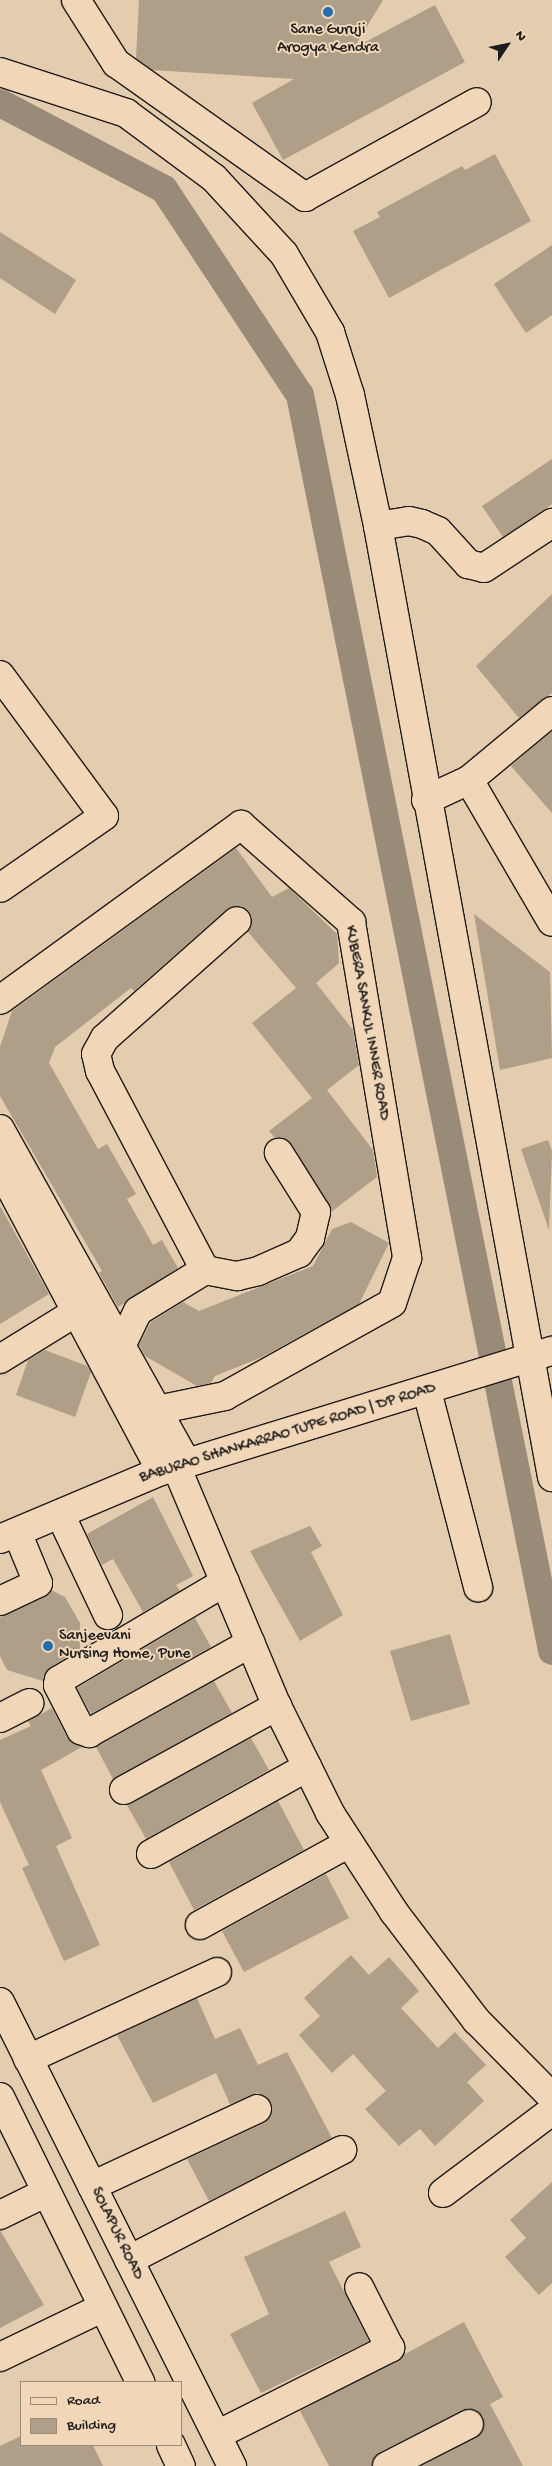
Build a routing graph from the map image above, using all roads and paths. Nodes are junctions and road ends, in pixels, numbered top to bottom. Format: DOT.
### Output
graph roads {
  1 [pos="76,0"];
  2 [pos="0,72"];
  3 [pos="477,102"];
  4 [pos="552,523"];
  5 [pos="378,526"];
  6 [pos="0,675"];
  7 [pos="552,711"];
  8 [pos="469,780"];
  9 [pos="426,800"];
  10 [pos="0,888"];
  11 [pos="237,921"];
  12 [pos="552,922"];
  13 [pos="0,1000"];
  14 [pos="0,1129"];
  15 [pos="279,1153"];
  16 [pos="0,1168"];
  17 [pos="205,1270"];
  18 [pos="76,1312"];
  19 [pos="120,1346"];
  20 [pos="532,1357"];
  21 [pos="0,1359"];
  22 [pos="427,1391"];
  23 [pos="157,1410"];
  24 [pos="175,1467"];
  25 [pos="552,1477"];
  26 [pos="60,1514"];
  27 [pos="9,1536"];
  28 [pos="225,1582"];
  29 [pos="478,1587"];
  30 [pos="0,1601"];
  31 [pos="108,1615"];
  32 [pos="251,1643"];
  33 [pos="29,1703"];
  34 [pos="277,1706"];
  35 [pos="0,1718"];
  36 [pos="307,1766"];
  37 [pos="124,1790"];
  38 [pos="349,1843"];
  39 [pos="151,1854"];
  40 [pos="200,1925"];
  41 [pos="217,1972"];
  42 [pos="0,2002"];
  43 [pos="28,2058"];
  44 [pos="0,2097"];
  45 [pos="552,2097"];
  46 [pos="257,2109"];
  47 [pos="552,2111"];
  48 [pos="342,2150"];
  49 [pos="92,2186"];
  50 [pos="45,2193"];
  51 [pos="442,2193"];
  52 [pos="0,2214"];
  53 [pos="129,2260"];
  54 [pos="360,2288"];
  55 [pos="102,2308"];
  56 [pos="0,2357"];
  57 [pos="139,2381"];
  58 [pos="469,2424"];
  59 [pos="217,2436"];
  60 [pos="171,2446"];
  61 [pos="181,2466"];
  62 [pos="232,2466"];
  63 [pos="387,2466"];
  1 -- 3 [label="main road"];
  2 -- 5 [label="main road"];
  4 -- 5 [label="main road"];
  5 -- 9 [label="main road"];
  6 -- 10 [label="main road"];
  7 -- 8 [label="main road"];
  8 -- 9 [label="main road"];
  8 -- 12 [label="main road"];
  9 -- 20 [label="main road"];
  11 -- 17 [label="main road"];
  13 -- 23 [label="main road, KUBERA SANKUL INNER ROAD"];
  14 -- 19 [label="main road"];
  15 -- 17 [label="main road"];
  16 -- 18 [label="main road"];
  17 -- 19 [label="main road"];
  18 -- 21 [label="main road"];
  18 -- 24 [label="main road"];
  19 -- 23 [label="main road"];
  20 -- 22 [label="main road, BABURAO SHANKARRAO TUPE ROAD | DP ROAD"];
  20 -- 25 [label="main road"];
  22 -- 24 [label="main road, BABURAO SHANKARRAO TUPE ROAD | DP ROAD"];
  22 -- 29 [label="main road"];
  23 -- 24 [label="main road"];
  24 -- 26 [label="main road, BABURAO SHANKARRAO TUPE ROAD | DP ROAD"];
  24 -- 28 [label="main road"];
  26 -- 27 [label="main road, BABURAO SHANKARRAO TUPE ROAD | DP ROAD"];
  26 -- 31 [label="main road"];
  27 -- 30 [label="main road"];
  28 -- 32 [label="main road"];
  28 -- 32 [label="main road"];
  32 -- 34 [label="main road"];
  33 -- 35 [label="main road"];
  34 -- 36 [label="main road"];
  34 -- 37 [label="main road"];
  36 -- 38 [label="main road"];
  36 -- 39 [label="main road"];
  38 -- 40 [label="main road"];
  38 -- 45 [label="main road"];
  41 -- 43 [label="main road"];
  42 -- 43 [label="main road, SOLAPUR ROAD"];
  43 -- 49 [label="main road, SOLAPUR ROAD"];
  44 -- 50 [label="main road"];
  46 -- 49 [label="main road"];
  47 -- 51 [label="main road"];
  48 -- 53 [label="main road"];
  49 -- 53 [label="main road, SOLAPUR ROAD"];
  50 -- 52 [label="main road"];
  50 -- 55 [label="main road"];
  53 -- 59 [label="main road, SOLAPUR ROAD"];
  54 -- 59 [label="main road"];
  55 -- 56 [label="main road"];
  55 -- 57 [label="main road"];
  58 -- 63 [label="main road"];
  59 -- 62 [label="main road, SOLAPUR ROAD"];
  60 -- 61 [label="main road"];
}
